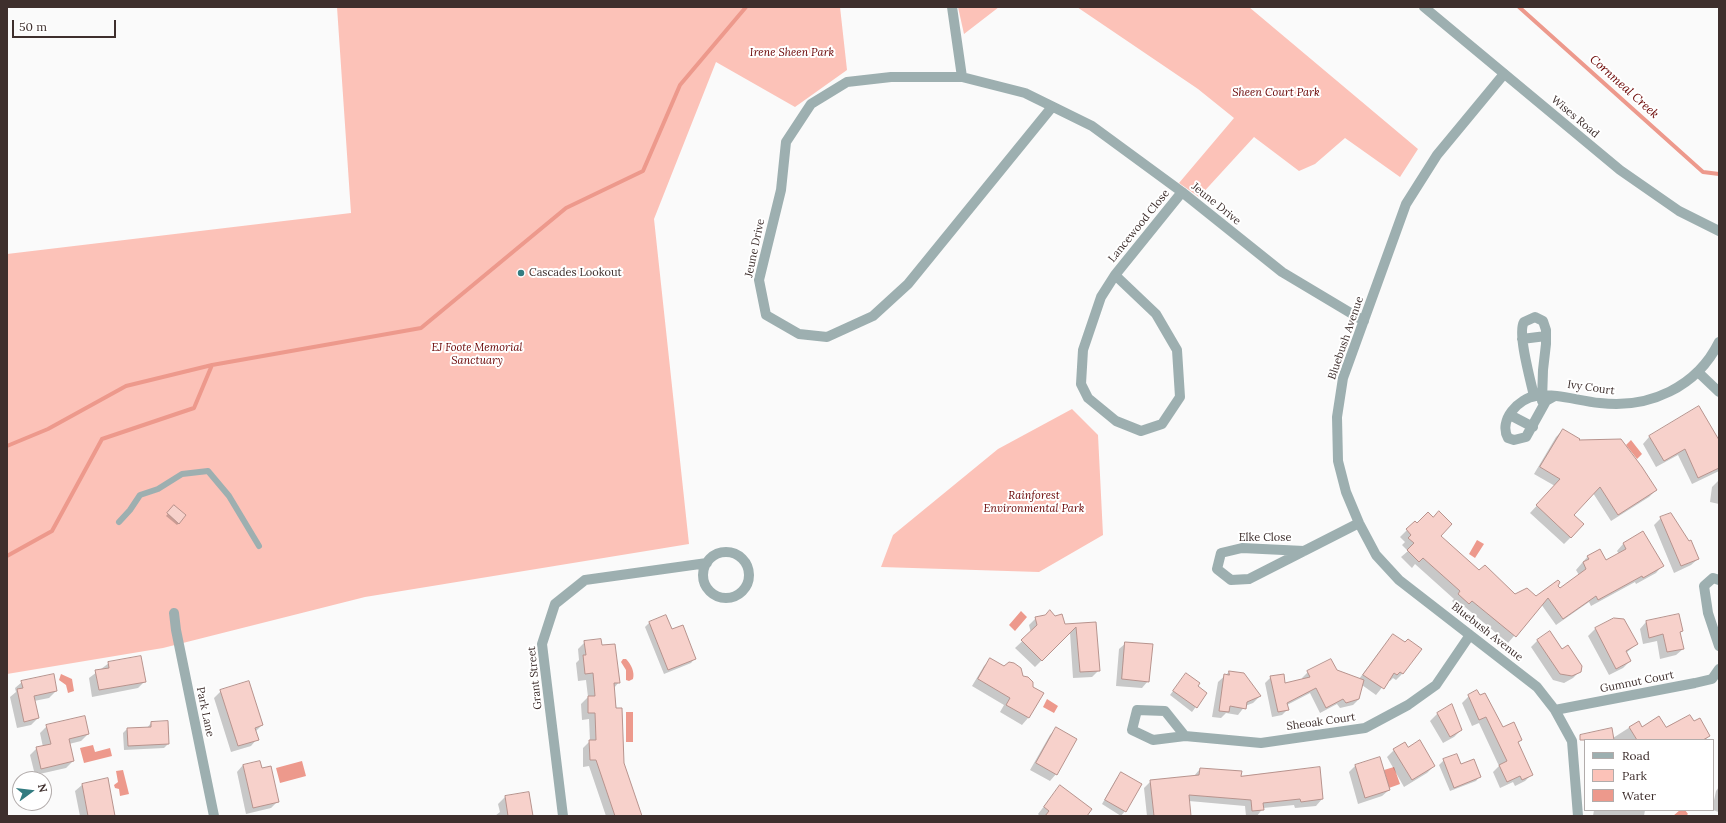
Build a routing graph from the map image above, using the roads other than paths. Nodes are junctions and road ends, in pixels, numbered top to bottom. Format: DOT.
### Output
graph roads {
  1 [pos="952,7"];
  2 [pos="1424,7"];
  3 [pos="1504,74"];
  4 [pos="962,77"];
  5 [pos="1052,107"];
  6 [pos="1182,192"];
  7 [pos="1719,231"];
  8 [pos="1115,275"];
  9 [pos="1364,321"];
  10 [pos="1546,336"];
  11 [pos="1522,339"];
  12 [pos="1719,342"];
  13 [pos="1698,372"];
  14 [pos="1719,392"];
  15 [pos="1538,396"];
  16 [pos="1555,396"];
  17 [pos="1542,409"];
  18 [pos="1510,415"];
  19 [pos="1533,427"];
  20 [pos="119,522"];
  21 [pos="1359,523"];
  22 [pos="259,546"];
  23 [pos="1304,550"];
  24 [pos="707,563"];
  25 [pos="1719,580"];
  26 [pos="174,613"];
  27 [pos="1470,635"];
  28 [pos="1719,646"];
  29 [pos="1719,668"];
  30 [pos="1555,710"];
  31 [pos="1185,736"];
  32 [pos="214,816"];
  33 [pos="563,816"];
  34 [pos="1578,816"];
  1 -- 4 [label="street"];
  2 -- 3 [label="street, Wises Road"];
  3 -- 7 [label="street, Wises Road"];
  3 -- 9 [label="street, Bluebush Avenue"];
  4 -- 5 [label="street, Jeune Drive"];
  4 -- 5 [label="street, Jeune Drive"];
  5 -- 6 [label="street, Jeune Drive"];
  6 -- 8 [label="street, Lancewood Close"];
  6 -- 9 [label="street, Jeune Drive"];
  8 -- 8 [label="street, Lancewood Close"];
  9 -- 21 [label="street, Bluebush Avenue"];
  10 -- 11 [label="street"];
  10 -- 11 [label="street"];
  10 -- 15 [label="street"];
  11 -- 15 [label="street"];
  12 -- 13 [label="street, Ivy Court"];
  13 -- 14 [label="street"];
  13 -- 16 [label="street, Ivy Court"];
  15 -- 16 [label="street, Ivy Court"];
  15 -- 17 [label="street"];
  15 -- 18 [label="street"];
  16 -- 17 [label="street, Ivy Court"];
  17 -- 19 [label="street, Ivy Court"];
  18 -- 19 [label="street"];
  18 -- 19 [label="street, Ivy Court"];
  20 -- 22 [label="lane"];
  21 -- 23 [label="street, Elke Close"];
  21 -- 27 [label="street, Bluebush Avenue"];
  23 -- 23 [label="street, Elke Close"];
  24 -- 24 [label="street, Grant Street"];
  24 -- 33 [label="street, Grant Street"];
  25 -- 28 [label="street"];
  26 -- 32 [label="street, Park Lane"];
  27 -- 30 [label="street, Bluebush Avenue"];
  27 -- 31 [label="street, Sheoak Court"];
  29 -- 30 [label="street, Gumnut Court"];
  30 -- 34 [label="street, Bluebush Avenue"];
  31 -- 31 [label="street, Sheoak Court"];
}
